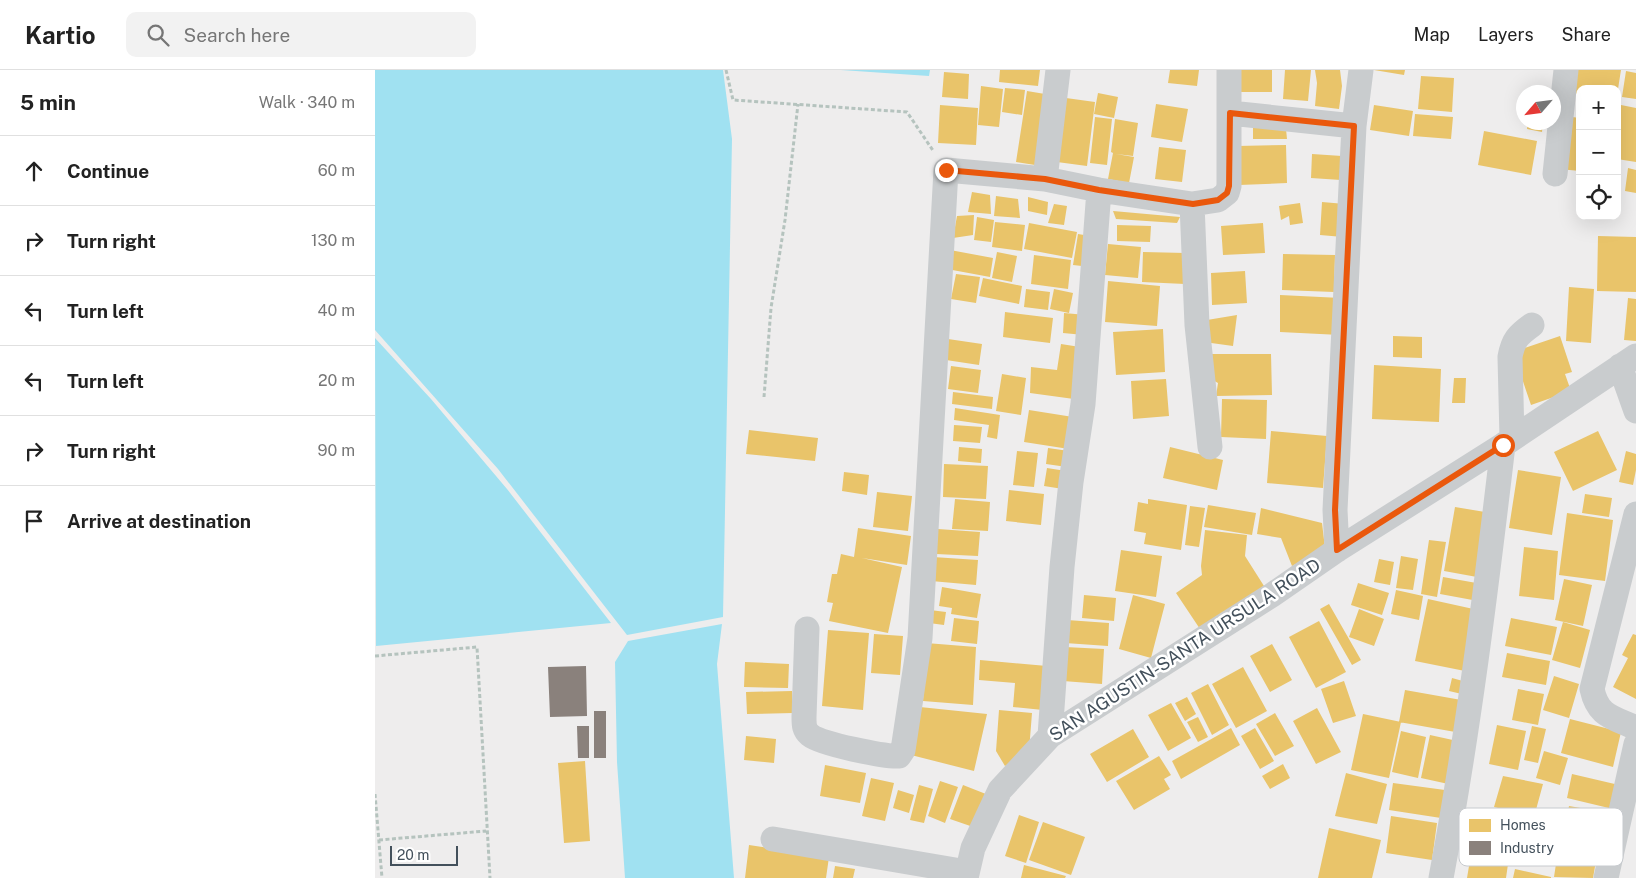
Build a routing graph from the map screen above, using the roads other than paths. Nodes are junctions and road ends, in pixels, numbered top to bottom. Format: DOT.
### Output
graph roads {
  1 [pos="1058,70"];
  2 [pos="1229,70"];
  3 [pos="1361,70"];
  4 [pos="1566,70"];
  5 [pos="1230,113"];
  6 [pos="1354,126"];
  7 [pos="1555,174"];
  8 [pos="1045,179"];
  9 [pos="1099,190"];
  10 [pos="1193,204"];
  11 [pos="1532,325"];
  12 [pos="1628,361"];
  13 [pos="1636,411"];
  14 [pos="1507,442"];
  15 [pos="1210,447"];
  16 [pos="1636,514"];
  17 [pos="1337,550"];
  18 [pos="807,629"];
  19 [pos="1636,728"];
  20 [pos="1049,736"];
  21 [pos="1636,744"];
  22 [pos="1622,808"];
  23 [pos="773,839"];
  24 [pos="967,875"];
  25 [pos="1441,878"];
  1 -- 8 [label="street"];
  2 -- 5 [label="street"];
  3 -- 6 [label="street"];
  4 -- 7 [label="street"];
  5 -- 6 [label="street"];
  5 -- 10 [label="street"];
  6 -- 17 [label="street"];
  8 -- 9 [label="street"];
  8 -- 18 [label="street"];
  9 -- 10 [label="street"];
  9 -- 20 [label="street"];
  10 -- 15 [label="street"];
  11 -- 14 [label="street"];
  12 -- 13 [label="street"];
  12 -- 14 [label="street, SAN AGUSTIN-SANTA URSULA ROAD"];
  14 -- 17 [label="street, SAN AGUSTIN-SANTA URSULA ROAD"];
  14 -- 25 [label="street"];
  16 -- 19 [label="street"];
  17 -- 20 [label="street, SAN AGUSTIN-SANTA URSULA ROAD"];
  20 -- 24 [label="street, SAN AGUSTIN-SANTA URSULA ROAD"];
  21 -- 22 [label="street"];
  23 -- 24 [label="street"];
}
